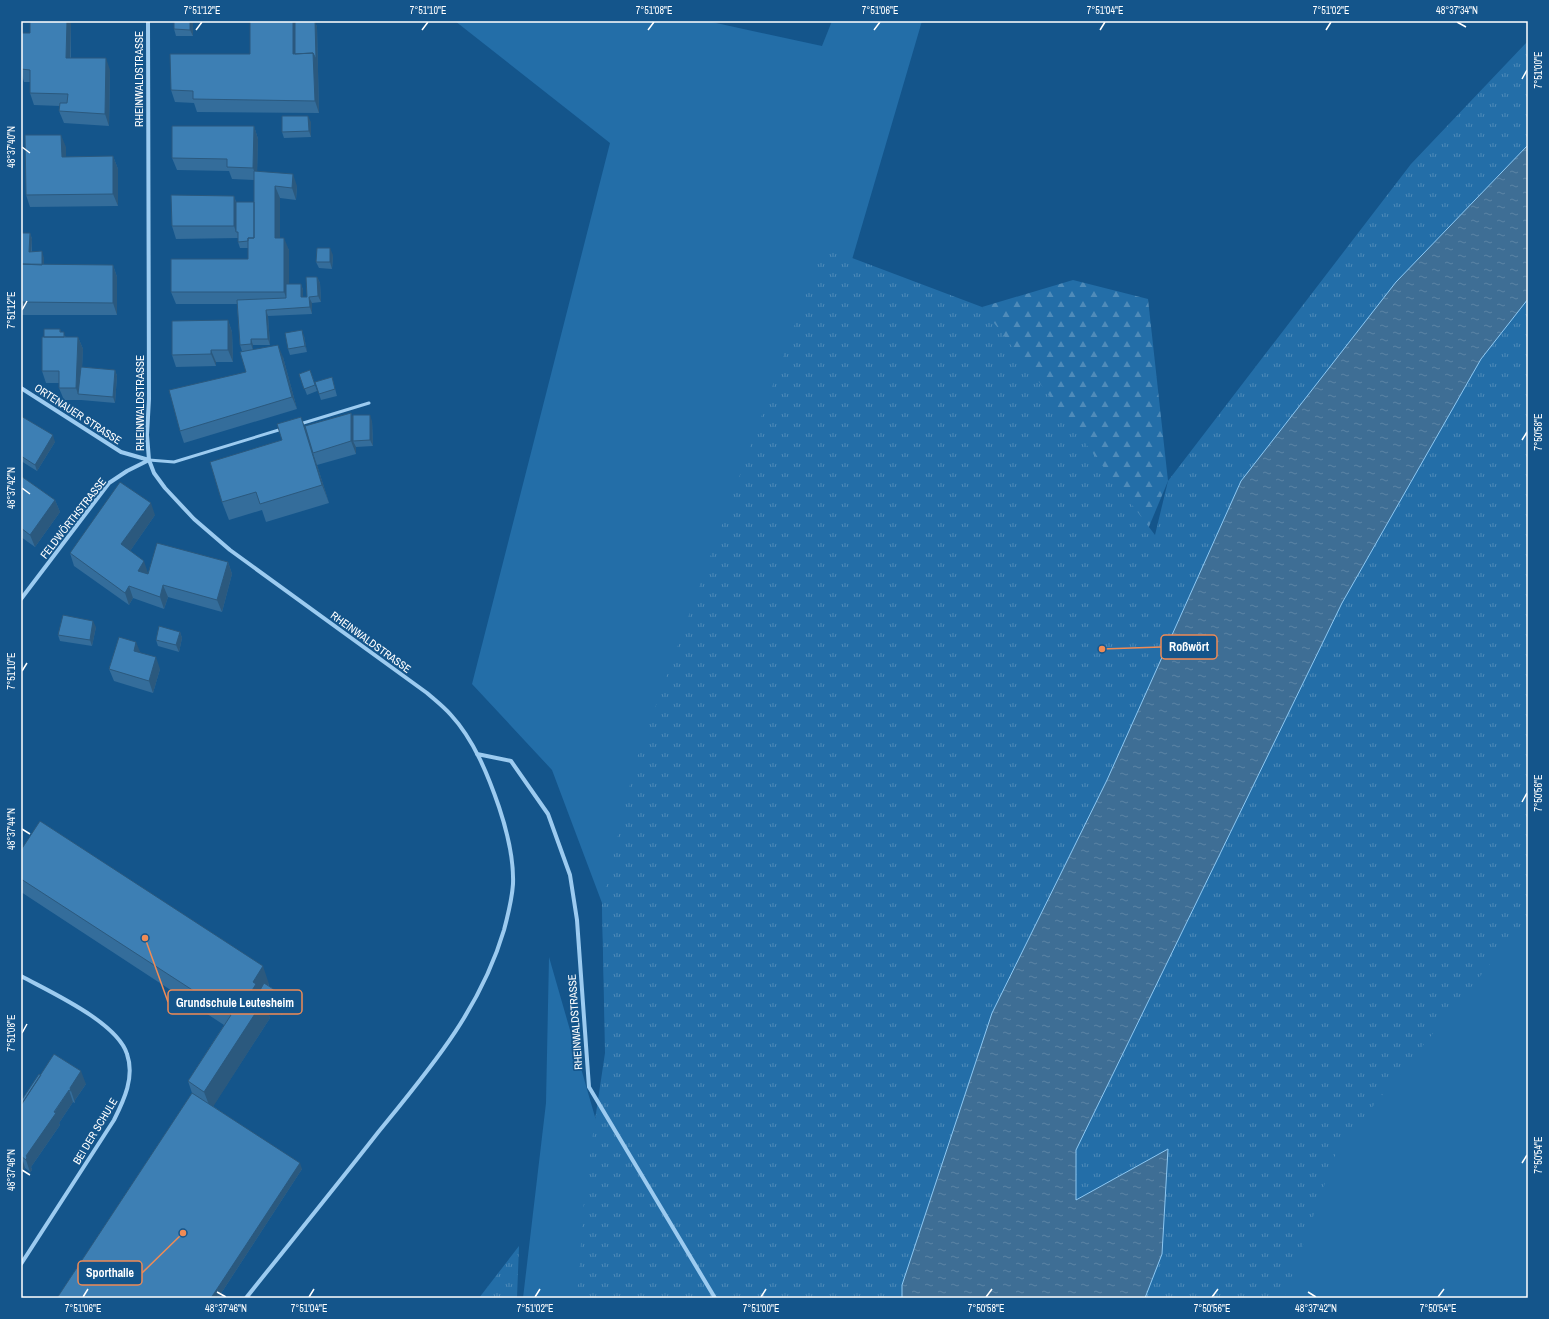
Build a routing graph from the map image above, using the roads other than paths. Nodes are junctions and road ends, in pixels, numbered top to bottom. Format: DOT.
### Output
graph roads {
  1 [pos="148,21"];
  2 [pos="21,388"];
  3 [pos="369,403"];
  4 [pos="294,425"];
  5 [pos="287,428"];
  6 [pos="149,460"];
  7 [pos="21,599"];
  8 [pos="477,754"];
  9 [pos="21,976"];
  10 [pos="21,1264"];
  11 [pos="246,1298"];
  12 [pos="715,1298"];
  1 -- 6 [label="street, RHEINWALDSTRASSE"];
  2 -- 6 [label="street, ORTENAUER STRASSE"];
  3 -- 4 [label="lane"];
  5 -- 6 [label="lane"];
  6 -- 7 [label="street, FELDWÖRTHSTRASSE"];
  6 -- 8 [label="street, RHEINWALDSTRASSE"];
  8 -- 11 [label="street, RHEINWALDSTRASSE"];
  8 -- 12 [label="street, RHEINWALDSTRASSE"];
  9 -- 10 [label="street, BEI DER SCHULE"];
}
